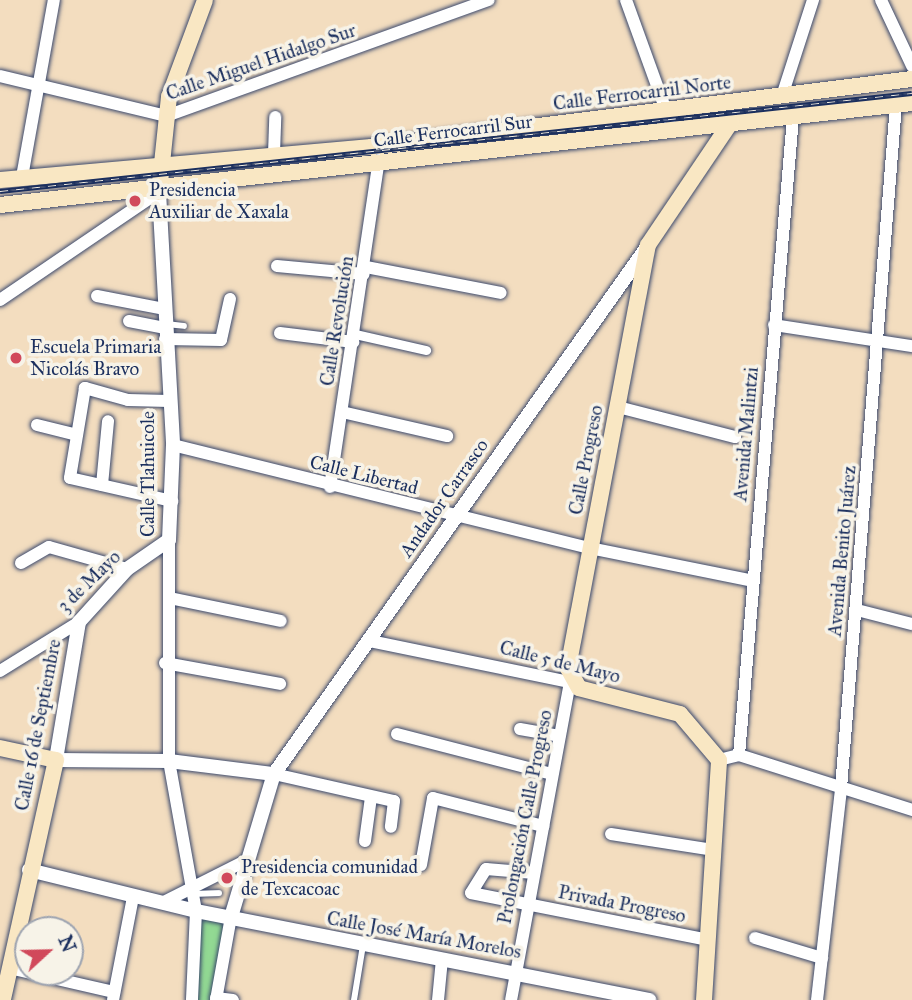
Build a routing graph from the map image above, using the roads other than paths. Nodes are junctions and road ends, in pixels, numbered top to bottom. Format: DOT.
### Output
graph roads {
  1 [pos="54,0"];
  2 [pos="205,0"];
  3 [pos="489,0"];
  4 [pos="626,0"];
  5 [pos="813,0"];
  6 [pos="881,0"];
  7 [pos="912,66"];
  8 [pos="0,76"];
  9 [pos="912,79"];
  10 [pos="38,83"];
  11 [pos="782,96"];
  12 [pos="904,104"];
  13 [pos="166,116"];
  14 [pos="275,117"];
  15 [pos="793,117"];
  16 [pos="669,119"];
  17 [pos="731,122"];
  18 [pos="274,154"];
  19 [pos="379,160"];
  20 [pos="158,163"];
  21 [pos="22,177"];
  22 [pos="0,180"];
  23 [pos="159,192"];
  24 [pos="0,205"];
  25 [pos="648,246"];
  26 [pos="277,266"];
  27 [pos="365,270"];
  28 [pos="501,293"];
  29 [pos="97,296"];
  30 [pos="2,297"];
  31 [pos="230,299"];
  32 [pos="164,309"];
  33 [pos="129,321"];
  34 [pos="774,326"];
  35 [pos="184,327"];
  36 [pos="165,330"];
  37 [pos="280,333"];
  38 [pos="354,338"];
  39 [pos="878,341"];
  40 [pos="912,346"];
  41 [pos="426,350"];
  42 [pos="169,401"];
  43 [pos="618,407"];
  44 [pos="342,412"];
  45 [pos="108,421"];
  46 [pos="37,425"];
  47 [pos="77,435"];
  48 [pos="447,436"];
  49 [pos="735,437"];
  50 [pos="173,445"];
  51 [pos="102,485"];
  52 [pos="330,487"];
  53 [pos="172,501"];
  54 [pos="456,517"];
  55 [pos="169,540"];
  56 [pos="590,548"];
  57 [pos="21,563"];
  58 [pos="127,569"];
  59 [pos="752,581"];
  60 [pos="170,598"];
  61 [pos="857,610"];
  62 [pos="281,621"];
  63 [pos="79,622"];
  64 [pos="912,624"];
  65 [pos="370,641"];
  66 [pos="165,663"];
  67 [pos="0,671"];
  68 [pos="570,682"];
  69 [pos="280,684"];
  70 [pos="520,729"];
  71 [pos="397,734"];
  72 [pos="559,736"];
  73 [pos="0,748"];
  74 [pos="739,755"];
  75 [pos="56,760"];
  76 [pos="719,760"];
  77 [pos="169,761"];
  78 [pos="274,774"];
  79 [pos="552,774"];
  80 [pos="841,788"];
  81 [pos="372,797"];
  82 [pos="912,810"];
  83 [pos="543,826"];
  84 [pos="391,827"];
  85 [pos="611,834"];
  86 [pos="365,841"];
  87 [pos="713,850"];
  88 [pos="248,859"];
  89 [pos="421,865"];
  90 [pos="29,870"];
  91 [pos="534,873"];
  92 [pos="191,892"];
  93 [pos="219,893"];
  94 [pos="133,897"];
  95 [pos="166,901"];
  96 [pos="528,906"];
  97 [pos="196,911"];
  98 [pos="231,917"];
  99 [pos="755,938"];
  100 [pos="708,940"];
  101 [pos="363,945"];
  102 [pos="822,958"];
  103 [pos="442,959"];
  104 [pos="9,968"];
  105 [pos="516,971"];
  106 [pos="113,996"];
  107 [pos="216,999"];
  108 [pos="3,1000"];
  109 [pos="192,1000"];
  110 [pos="233,1000"];
  111 [pos="354,1000"];
  112 [pos="439,1000"];
  113 [pos="511,1000"];
  114 [pos="649,1000"];
  115 [pos="704,1000"];
  116 [pos="817,1000"];
  1 -- 10 [label="street"];
  2 -- 13 [label="main road, Calle Tlahuicole"];
  3 -- 13 [label="street, Calle Miguel Hidalgo Sur"];
  4 -- 16 [label="street"];
  5 -- 11 [label="street"];
  6 -- 7 [label="street"];
  8 -- 10 [label="street, Calle Miguel Hidalgo Sur"];
  9 -- 11 [label="main road, Calle Ferrocarril Norte"];
  10 -- 13 [label="street, Calle Miguel Hidalgo Sur"];
  10 -- 21 [label="street"];
  11 -- 16 [label="main road, Calle Ferrocarril Norte"];
  12 -- 15 [label="main road, Calle Ferrocarril Sur"];
  12 -- 39 [label="street, Avenida Benito Juárez"];
  13 -- 20 [label="main road, Calle Tlahuicole"];
  14 -- 18 [label="street"];
  15 -- 17 [label="main road, Calle Ferrocarril Sur"];
  15 -- 34 [label="street, Avenida Malintzi"];
  16 -- 17 [label="main road, Calle Ferrocarril Sur"];
  16 -- 18 [label="main road, Calle Ferrocarril Norte"];
  16 -- 19 [label="main road, Calle Ferrocarril Sur"];
  17 -- 25 [label="main road, Andador Carrasco"];
  18 -- 20 [label="main road, Calle Ferrocarril Norte"];
  19 -- 23 [label="main road, Calle Ferrocarril Sur"];
  19 -- 27 [label="street, Calle Revolución"];
  20 -- 21 [label="main road, Calle Ferrocarril Norte"];
  20 -- 23 [label="main road, Calle Tlahuicole"];
  21 -- 22 [label="main road, Calle Ferrocarril Norte"];
  23 -- 24 [label="main road, Calle Ferrocarril Sur"];
  23 -- 30 [label="street"];
  23 -- 32 [label="street, Calle Tlahuicole"];
  25 -- 43 [label="main road, Calle Progreso"];
  25 -- 54 [label="street, Andador Carrasco"];
  26 -- 27 [label="street"];
  27 -- 28 [label="street"];
  27 -- 38 [label="street, Calle Revolución"];
  29 -- 32 [label="street"];
  31 -- 36 [label="street"];
  32 -- 36 [label="street, Calle Tlahuicole"];
  33 -- 36 [label="street"];
  34 -- 39 [label="street"];
  34 -- 59 [label="street, Avenida Malintzi"];
  35 -- 36 [label="lane"];
  36 -- 42 [label="street, Calle Tlahuicole"];
  37 -- 38 [label="street"];
  38 -- 41 [label="street"];
  38 -- 44 [label="street, Calle Revolución"];
  39 -- 40 [label="street"];
  39 -- 61 [label="street, Avenida Benito Juárez"];
  42 -- 47 [label="street"];
  42 -- 50 [label="street, Calle Tlahuicole"];
  43 -- 49 [label="street"];
  43 -- 56 [label="main road, Calle Progreso"];
  44 -- 48 [label="street"];
  44 -- 52 [label="street, Calle Revolución"];
  45 -- 51 [label="street"];
  46 -- 47 [label="street"];
  47 -- 51 [label="street"];
  50 -- 52 [label="street, Calle Libertad"];
  50 -- 53 [label="street, Calle Tlahuicole"];
  51 -- 53 [label="street"];
  52 -- 54 [label="street, Calle Libertad"];
  53 -- 55 [label="street, Calle Tlahuicole"];
  54 -- 56 [label="street, Calle Libertad"];
  54 -- 65 [label="street, Andador Carrasco"];
  55 -- 58 [label="street, 3 de Mayo"];
  55 -- 60 [label="street, Calle Tlahuicole"];
  56 -- 59 [label="street, Calle Libertad"];
  56 -- 68 [label="main road, Calle Progreso"];
  57 -- 58 [label="street"];
  58 -- 63 [label="street, 3 de Mayo"];
  59 -- 74 [label="street, Avenida Malintzi"];
  60 -- 62 [label="street"];
  60 -- 66 [label="street, Calle Tlahuicole"];
  61 -- 64 [label="street"];
  61 -- 80 [label="street, Avenida Benito Juárez"];
  63 -- 67 [label="street, 3 de Mayo"];
  63 -- 75 [label="street, Calle 16 de Septiembre"];
  65 -- 68 [label="street, Calle 5 de Mayo"];
  65 -- 78 [label="street, Andador Carrasco"];
  66 -- 69 [label="street"];
  66 -- 77 [label="street, Calle Tlahuicole"];
  68 -- 72 [label="street, Prolongación Calle Progreso"];
  68 -- 76 [label="main road, Calle 5 de Mayo"];
  70 -- 72 [label="street"];
  71 -- 79 [label="street"];
  72 -- 79 [label="street, Prolongación Calle Progreso"];
  73 -- 75 [label="main road"];
  74 -- 76 [label="street"];
  74 -- 80 [label="street"];
  75 -- 77 [label="street"];
  75 -- 90 [label="main road, Calle 16 de Septiembre"];
  76 -- 87 [label="main road"];
  77 -- 78 [label="street"];
  77 -- 92 [label="street, Calle Tlahuicole"];
  78 -- 81 [label="street"];
  78 -- 88 [label="street, Andador Carrasco"];
  79 -- 83 [label="street, Prolongación Calle Progreso"];
  80 -- 82 [label="street"];
  80 -- 102 [label="street, Avenida Benito Juárez"];
  81 -- 84 [label="street"];
  81 -- 86 [label="street"];
  83 -- 89 [label="street"];
  83 -- 91 [label="street, Prolongación Calle Progreso"];
  85 -- 87 [label="street"];
  87 -- 100 [label="main road"];
  88 -- 92 [label="street"];
  88 -- 98 [label="street, Andador Carrasco"];
  90 -- 94 [label="street, Calle José María Morelos"];
  90 -- 104 [label="main road, Calle 16 de Septiembre"];
  91 -- 96 [label="street, Prolongación Calle Progreso"];
  91 -- 96 [label="street, Privada Progreso"];
  92 -- 93 [label="lane"];
  92 -- 95 [label="street"];
  92 -- 97 [label="street, Calle Tlahuicole"];
  94 -- 95 [label="street, Calle José María Morelos"];
  94 -- 106 [label="street"];
  95 -- 97 [label="street, Calle José María Morelos"];
  96 -- 100 [label="street, Privada Progreso"];
  96 -- 105 [label="street, Prolongación Calle Progreso"];
  97 -- 98 [label="street, Calle José María Morelos"];
  97 -- 109 [label="street, Calle Tlahuicole"];
  98 -- 101 [label="street, Calle José María Morelos"];
  98 -- 107 [label="street"];
  99 -- 102 [label="street"];
  100 -- 115 [label="main road"];
  101 -- 103 [label="street, Calle José María Morelos"];
  101 -- 111 [label="lane"];
  102 -- 116 [label="street, Avenida Benito Juárez"];
  103 -- 105 [label="street, Calle José María Morelos"];
  103 -- 112 [label="street"];
  104 -- 106 [label="street"];
  104 -- 108 [label="main road, Calle 16 de Septiembre"];
  105 -- 113 [label="street, Prolongación Calle Progreso"];
  105 -- 114 [label="street, Calle José María Morelos"];
  107 -- 110 [label="street"];
}
